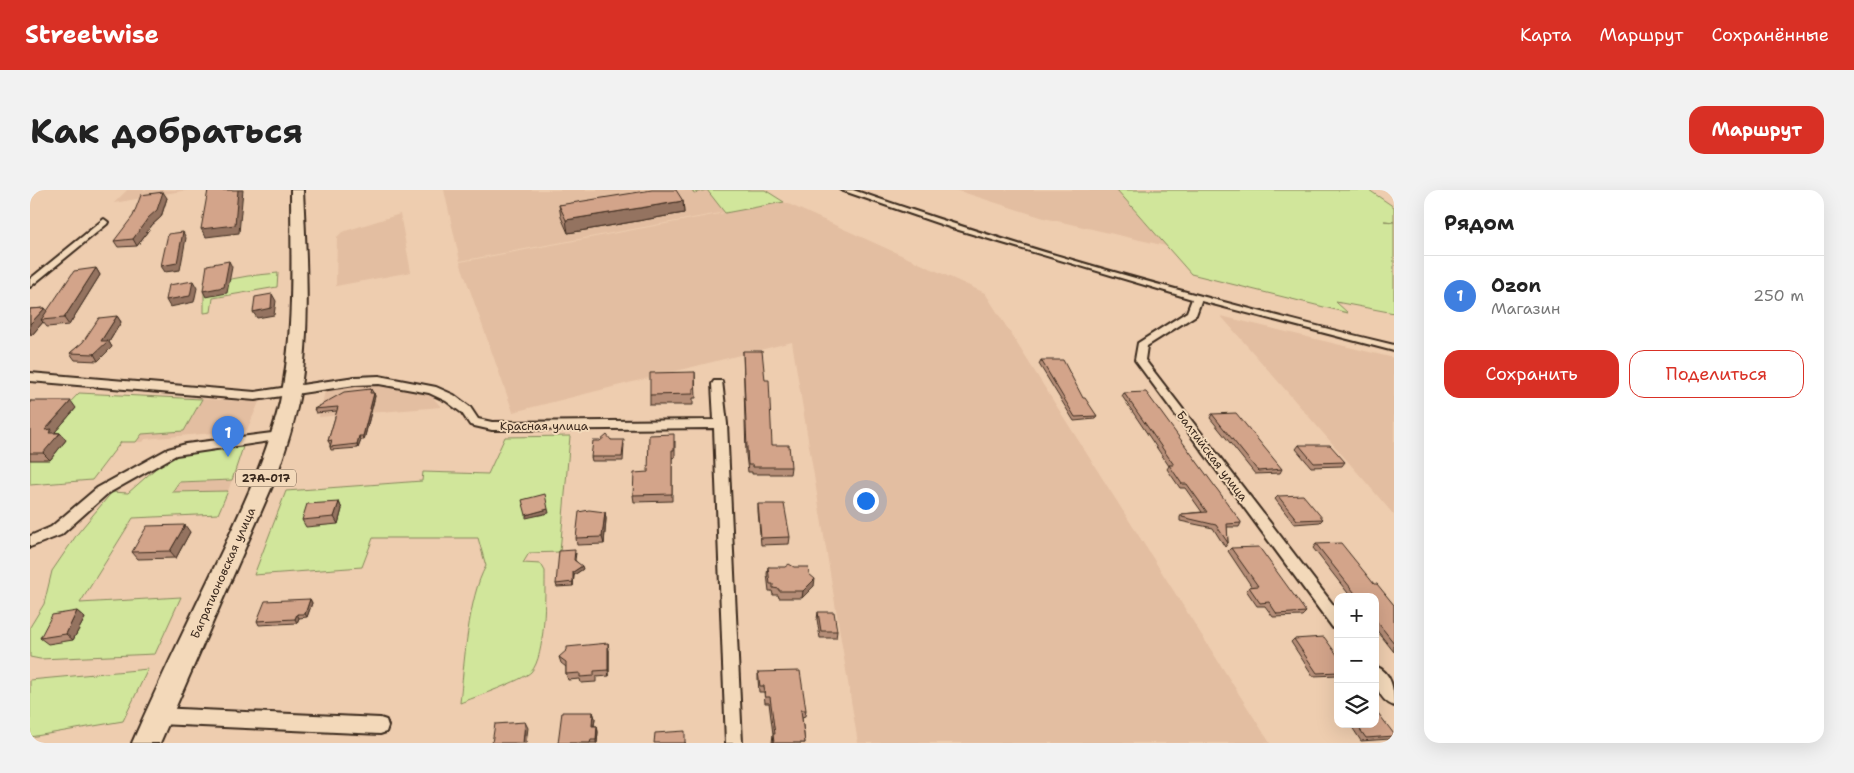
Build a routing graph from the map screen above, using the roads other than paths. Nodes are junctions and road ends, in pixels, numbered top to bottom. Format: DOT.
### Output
graph roads {
  1 [pos="297,190"];
  2 [pos="845,190"];
  3 [pos="104,222"];
  4 [pos="30,284"];
  5 [pos="1197,298"];
  6 [pos="1394,348"];
  7 [pos="30,377"];
  8 [pos="718,384"];
  9 [pos="291,391"];
  10 [pos="721,424"];
  11 [pos="280,436"];
  12 [pos="30,542"];
  13 [pos="1334,618"];
  14 [pos="1379,678"];
  15 [pos="1394,698"];
  16 [pos="158,716"];
  17 [pos="380,726"];
  18 [pos="146,743"];
  19 [pos="734,743"];
  1 -- 9 [label="main road, Багратионовская улица / 27А-017"];
  2 -- 5 [label="street"];
  3 -- 4 [label="street"];
  5 -- 6 [label="street"];
  5 -- 13 [label="street, Балтийская улица"];
  7 -- 9 [label="street, Красная улица"];
  8 -- 10 [label="street"];
  9 -- 10 [label="street, Красная улица"];
  9 -- 11 [label="main road, Багратионовская улица / 27А-017"];
  10 -- 19 [label="street"];
  11 -- 12 [label="street"];
  11 -- 16 [label="main road, Багратионовская улица / 27А-017"];
  14 -- 15 [label="street"];
  16 -- 17 [label="street"];
  16 -- 18 [label="main road, Багратионовская улица / 27А-017"];
}
